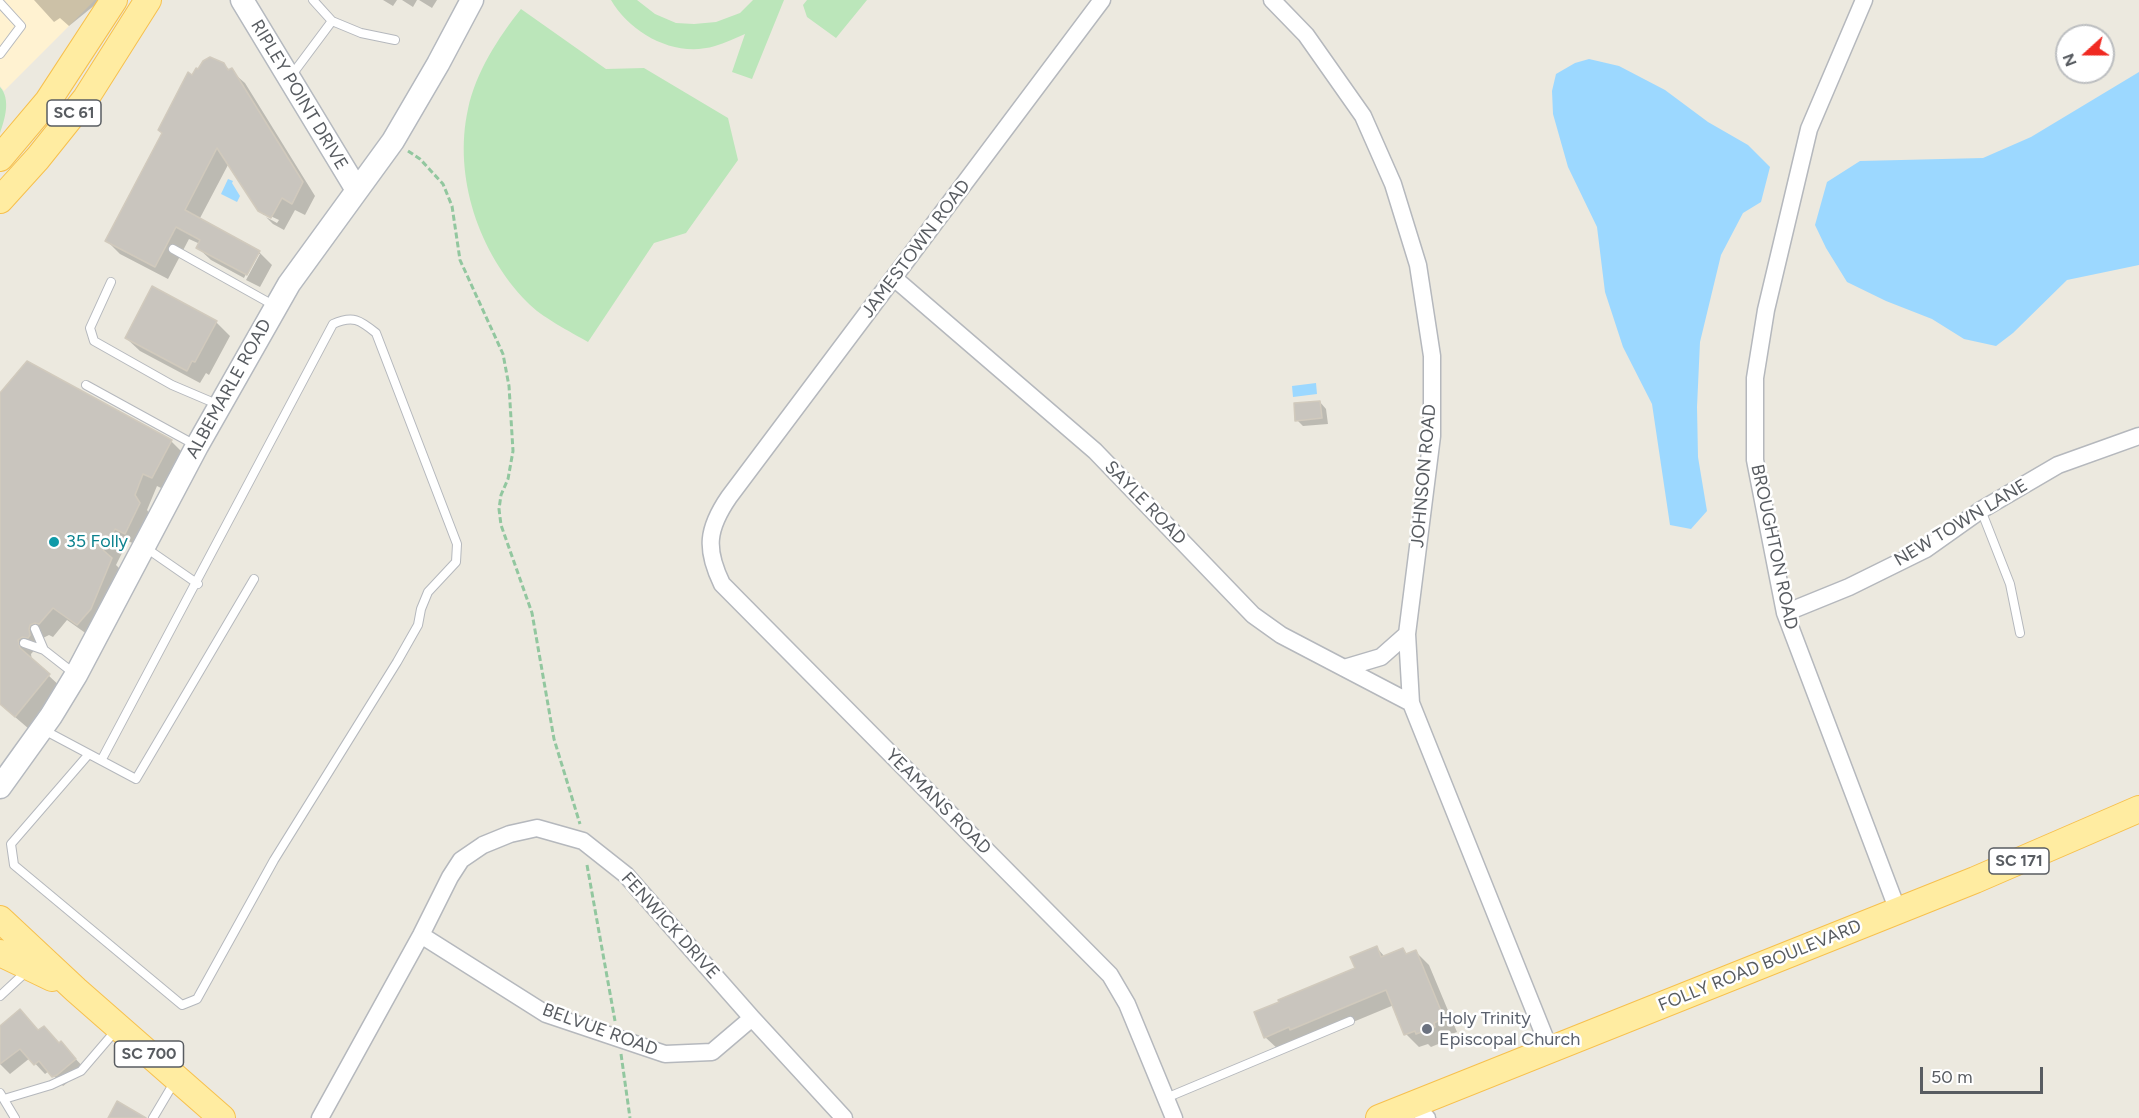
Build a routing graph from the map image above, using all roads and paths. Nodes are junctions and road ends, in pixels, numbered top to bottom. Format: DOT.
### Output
graph roads {
  1 [pos="242,0"];
  2 [pos="314,0"];
  3 [pos="472,0"];
  4 [pos="1102,0"];
  5 [pos="1272,0"];
  6 [pos="1864,0"];
  7 [pos="113,2"];
  8 [pos="0,3"];
  9 [pos="142,9"];
  10 [pos="332,21"];
  11 [pos="395,40"];
  12 [pos="0,54"];
  13 [pos="290,79"];
  14 [pos="393,141"];
  15 [pos="0,158"];
  16 [pos="357,190"];
  17 [pos="0,200"];
  18 [pos="172,249"];
  19 [pos="894,278"];
  20 [pos="111,282"];
  21 [pos="276,307"];
  22 [pos="86,385"];
  23 [pos="220,405"];
  24 [pos="2139,436"];
  25 [pos="197,446"];
  26 [pos="729,497"];
  27 [pos="1981,510"];
  28 [pos="144,546"];
  29 [pos="254,579"];
  30 [pos="198,584"];
  31 [pos="1785,613"];
  32 [pos="35,629"];
  33 [pos="2020,633"];
  34 [pos="1407,634"];
  35 [pos="24,643"];
  36 [pos="44,650"];
  37 [pos="1344,668"];
  38 [pos="76,675"];
  39 [pos="1411,703"];
  40 [pos="42,729"];
  41 [pos="88,754"];
  42 [pos="102,759"];
  43 [pos="2,783"];
  44 [pos="2139,809"];
  45 [pos="583,841"];
  46 [pos="1898,911"];
  47 [pos="0,919"];
  48 [pos="421,935"];
  49 [pos="0,953"];
  50 [pos="31,968"];
  51 [pos="76,990"];
  52 [pos="0,996"];
  53 [pos="752,1018"];
  54 [pos="1350,1021"];
  55 [pos="118,1027"];
  56 [pos="618,1039"];
  57 [pos="1550,1050"];
  58 [pos="177,1078"];
  59 [pos="2,1096"];
  60 [pos="1166,1098"];
  61 [pos="1419,1111"];
  62 [pos="15,1118"];
  63 [pos="153,1118"];
  64 [pos="222,1118"];
  65 [pos="320,1118"];
  66 [pos="630,1118"];
  67 [pos="844,1118"];
  68 [pos="1174,1118"];
  69 [pos="1379,1118"];
  1 -- 13 [label="street, RIPLEY POINT DRIVE"];
  2 -- 10 [label="lane"];
  3 -- 14 [label="street, ALBEMARLE ROAD"];
  4 -- 19 [label="street, JAMESTOWN ROAD"];
  5 -- 34 [label="street, JOHNSON ROAD"];
  6 -- 31 [label="street, BROUGHTON ROAD"];
  7 -- 15 [label="main road, SC 61"];
  8 -- 12 [label="lane"];
  9 -- 17 [label="main road, SC 61"];
  10 -- 11 [label="lane"];
  10 -- 13 [label="lane"];
  13 -- 16 [label="street, RIPLEY POINT DRIVE"];
  14 -- 16 [label="street, ALBEMARLE ROAD"];
  14 -- 45 [label="path"];
  16 -- 21 [label="street, ALBEMARLE ROAD"];
  18 -- 21 [label="lane"];
  19 -- 26 [label="street, JAMESTOWN ROAD"];
  19 -- 37 [label="street, SAYLE ROAD"];
  20 -- 23 [label="lane"];
  21 -- 23 [label="street, ALBEMARLE ROAD"];
  22 -- 25 [label="lane"];
  23 -- 25 [label="street, ALBEMARLE ROAD"];
  24 -- 27 [label="street, NEW TOWN LANE"];
  25 -- 28 [label="street, ALBEMARLE ROAD"];
  26 -- 60 [label="street, YEAMANS ROAD"];
  27 -- 31 [label="street, NEW TOWN LANE"];
  27 -- 33 [label="lane"];
  28 -- 30 [label="lane"];
  28 -- 38 [label="street, ALBEMARLE ROAD"];
  29 -- 42 [label="lane"];
  30 -- 41 [label="lane"];
  30 -- 42 [label="lane"];
  31 -- 46 [label="street, BROUGHTON ROAD"];
  32 -- 36 [label="lane"];
  34 -- 37 [label="street"];
  34 -- 39 [label="street, JOHNSON ROAD"];
  35 -- 36 [label="lane"];
  36 -- 38 [label="lane"];
  37 -- 39 [label="street, SAYLE ROAD"];
  38 -- 40 [label="street, ALBEMARLE ROAD"];
  39 -- 57 [label="street, JOHNSON ROAD"];
  40 -- 41 [label="lane"];
  40 -- 43 [label="street, ALBEMARLE ROAD"];
  41 -- 42 [label="lane"];
  44 -- 46 [label="main road, FOLLY ROAD BOULEVARD / SC 171"];
  45 -- 48 [label="street, FENWICK DRIVE"];
  45 -- 53 [label="street, FENWICK DRIVE"];
  45 -- 56 [label="path"];
  46 -- 57 [label="main road, FOLLY ROAD BOULEVARD / SC 171"];
  47 -- 51 [label="main road, SC 700"];
  48 -- 56 [label="street, BELVUE ROAD"];
  48 -- 65 [label="street, FENWICK DRIVE"];
  49 -- 50 [label="main road, SC 700"];
  50 -- 51 [label="main road, SC 700"];
  50 -- 52 [label="lane"];
  51 -- 55 [label="main road, SC 700"];
  53 -- 56 [label="street, BELVUE ROAD"];
  53 -- 67 [label="street, FENWICK DRIVE"];
  54 -- 60 [label="lane"];
  55 -- 58 [label="main road, SC 700"];
  55 -- 59 [label="lane"];
  56 -- 66 [label="path"];
  57 -- 61 [label="main road, FOLLY ROAD BOULEVARD / SC 171"];
  58 -- 63 [label="lane"];
  58 -- 64 [label="main road, SC 700"];
  59 -- 62 [label="lane"];
  60 -- 68 [label="street, YEAMANS ROAD"];
  61 -- 69 [label="main road, FOLLY ROAD BOULEVARD / SC 171"];
}
